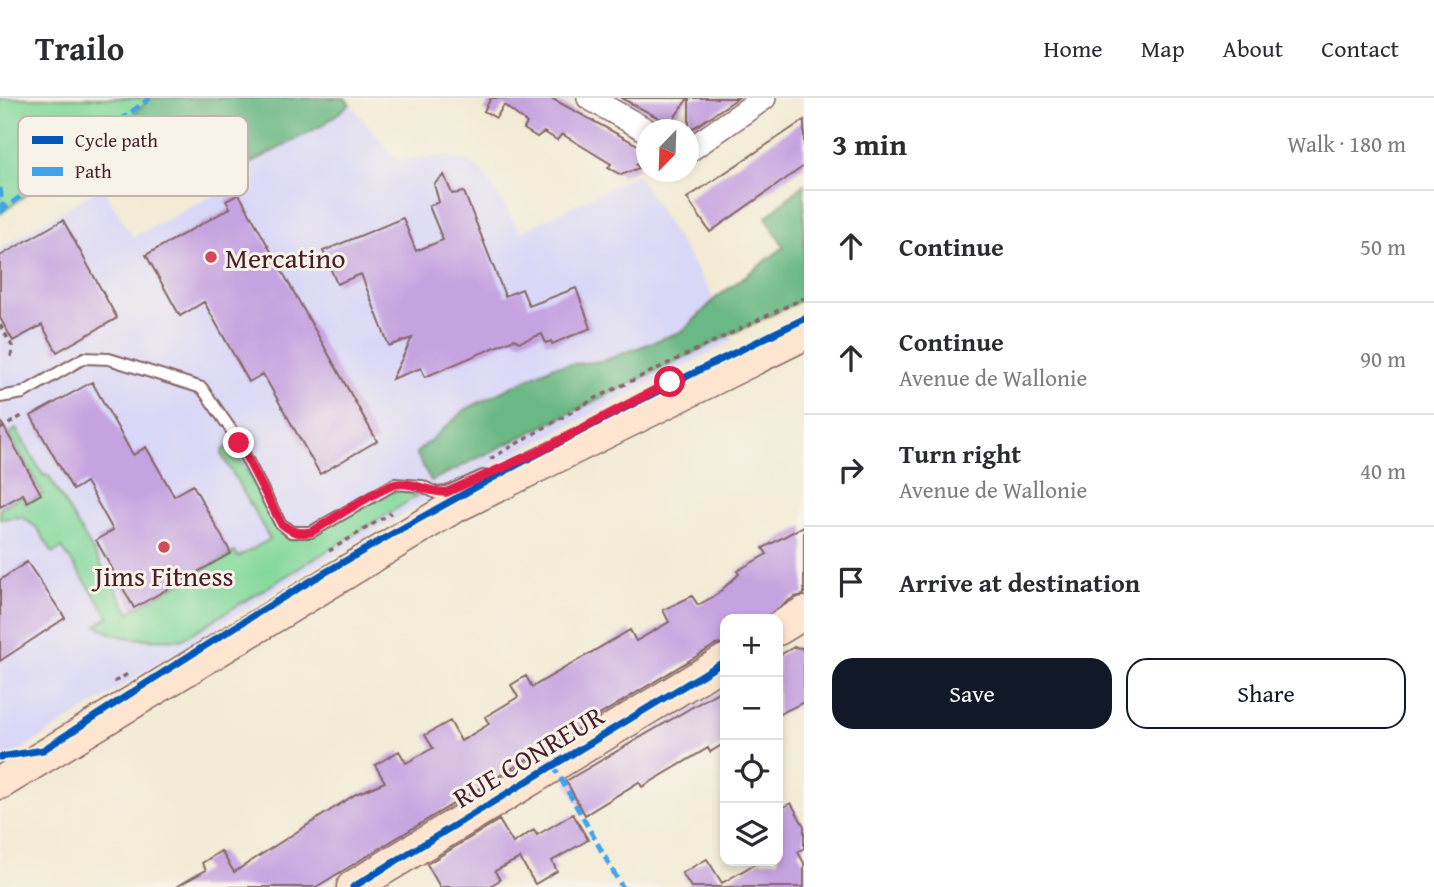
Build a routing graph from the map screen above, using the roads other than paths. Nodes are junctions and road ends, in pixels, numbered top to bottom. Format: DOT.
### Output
graph roads {
  1 [pos="589,98"];
  2 [pos="764,98"];
  3 [pos="636,124"];
  4 [pos="699,143"];
  5 [pos="804,334"];
  6 [pos="0,397"];
  7 [pos="597,435"];
  8 [pos="720,664"];
  9 [pos="0,783"];
  10 [pos="353,887"];
  1 -- 3 [label="street"];
  2 -- 4 [label="street"];
  5 -- 7 [label="street"];
  6 -- 7 [label="lane"];
  7 -- 9 [label="street"];
  8 -- 10 [label="street, RUE CONREUR"];
}
